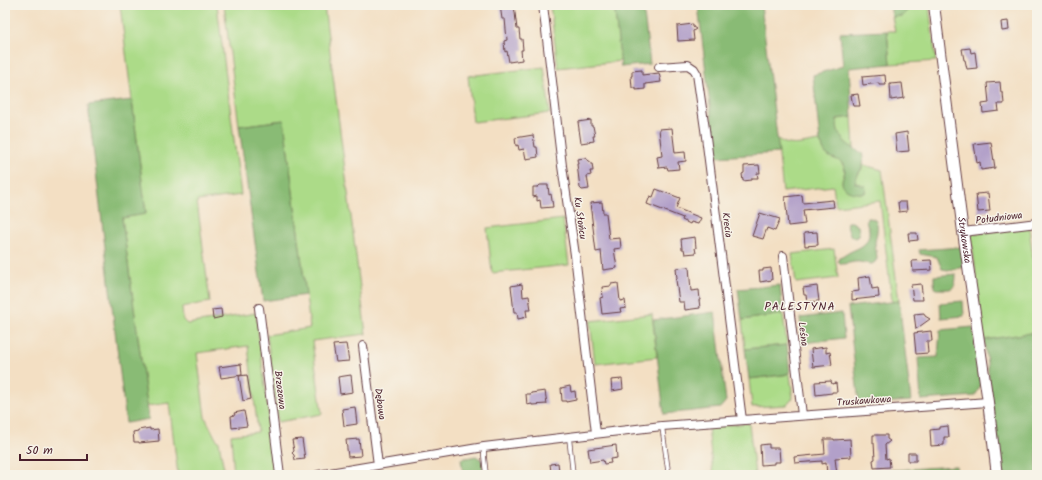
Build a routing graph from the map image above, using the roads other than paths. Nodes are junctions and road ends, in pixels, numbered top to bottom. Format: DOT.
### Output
graph roads {
  1 [pos="542,5"];
  2 [pos="934,5"];
  3 [pos="659,67"];
  4 [pos="1037,223"];
  5 [pos="963,232"];
  6 [pos="783,256"];
  7 [pos="259,308"];
  8 [pos="363,346"];
  9 [pos="988,402"];
  10 [pos="802,415"];
  11 [pos="742,420"];
  12 [pos="662,426"];
  13 [pos="596,433"];
  14 [pos="569,437"];
  15 [pos="484,447"];
  16 [pos="378,465"];
  17 [pos="280,475"];
  18 [pos="318,475"];
  19 [pos="486,475"];
  20 [pos="573,475"];
  21 [pos="668,475"];
  22 [pos="997,475"];
  1 -- 13 [label="street, Ku Słońcu"];
  2 -- 5 [label="street, Strykowska"];
  3 -- 11 [label="street, Krecia"];
  4 -- 5 [label="street, Południowa"];
  5 -- 9 [label="street, Strykowska"];
  6 -- 10 [label="street, Leśna"];
  7 -- 17 [label="street, Brzozowa"];
  8 -- 16 [label="street, Dębowa"];
  9 -- 10 [label="street, Truskawkowa"];
  9 -- 22 [label="street, Strykowska"];
  10 -- 11 [label="street, Truskawkowa"];
  11 -- 12 [label="street, Truskawkowa"];
  12 -- 13 [label="street, Truskawkowa"];
  12 -- 21 [label="lane"];
  13 -- 14 [label="street, Truskawkowa"];
  14 -- 15 [label="street, Truskawkowa"];
  14 -- 20 [label="lane"];
  15 -- 16 [label="street, Truskawkowa"];
  15 -- 19 [label="lane"];
  16 -- 18 [label="street, Truskawkowa"];
}
